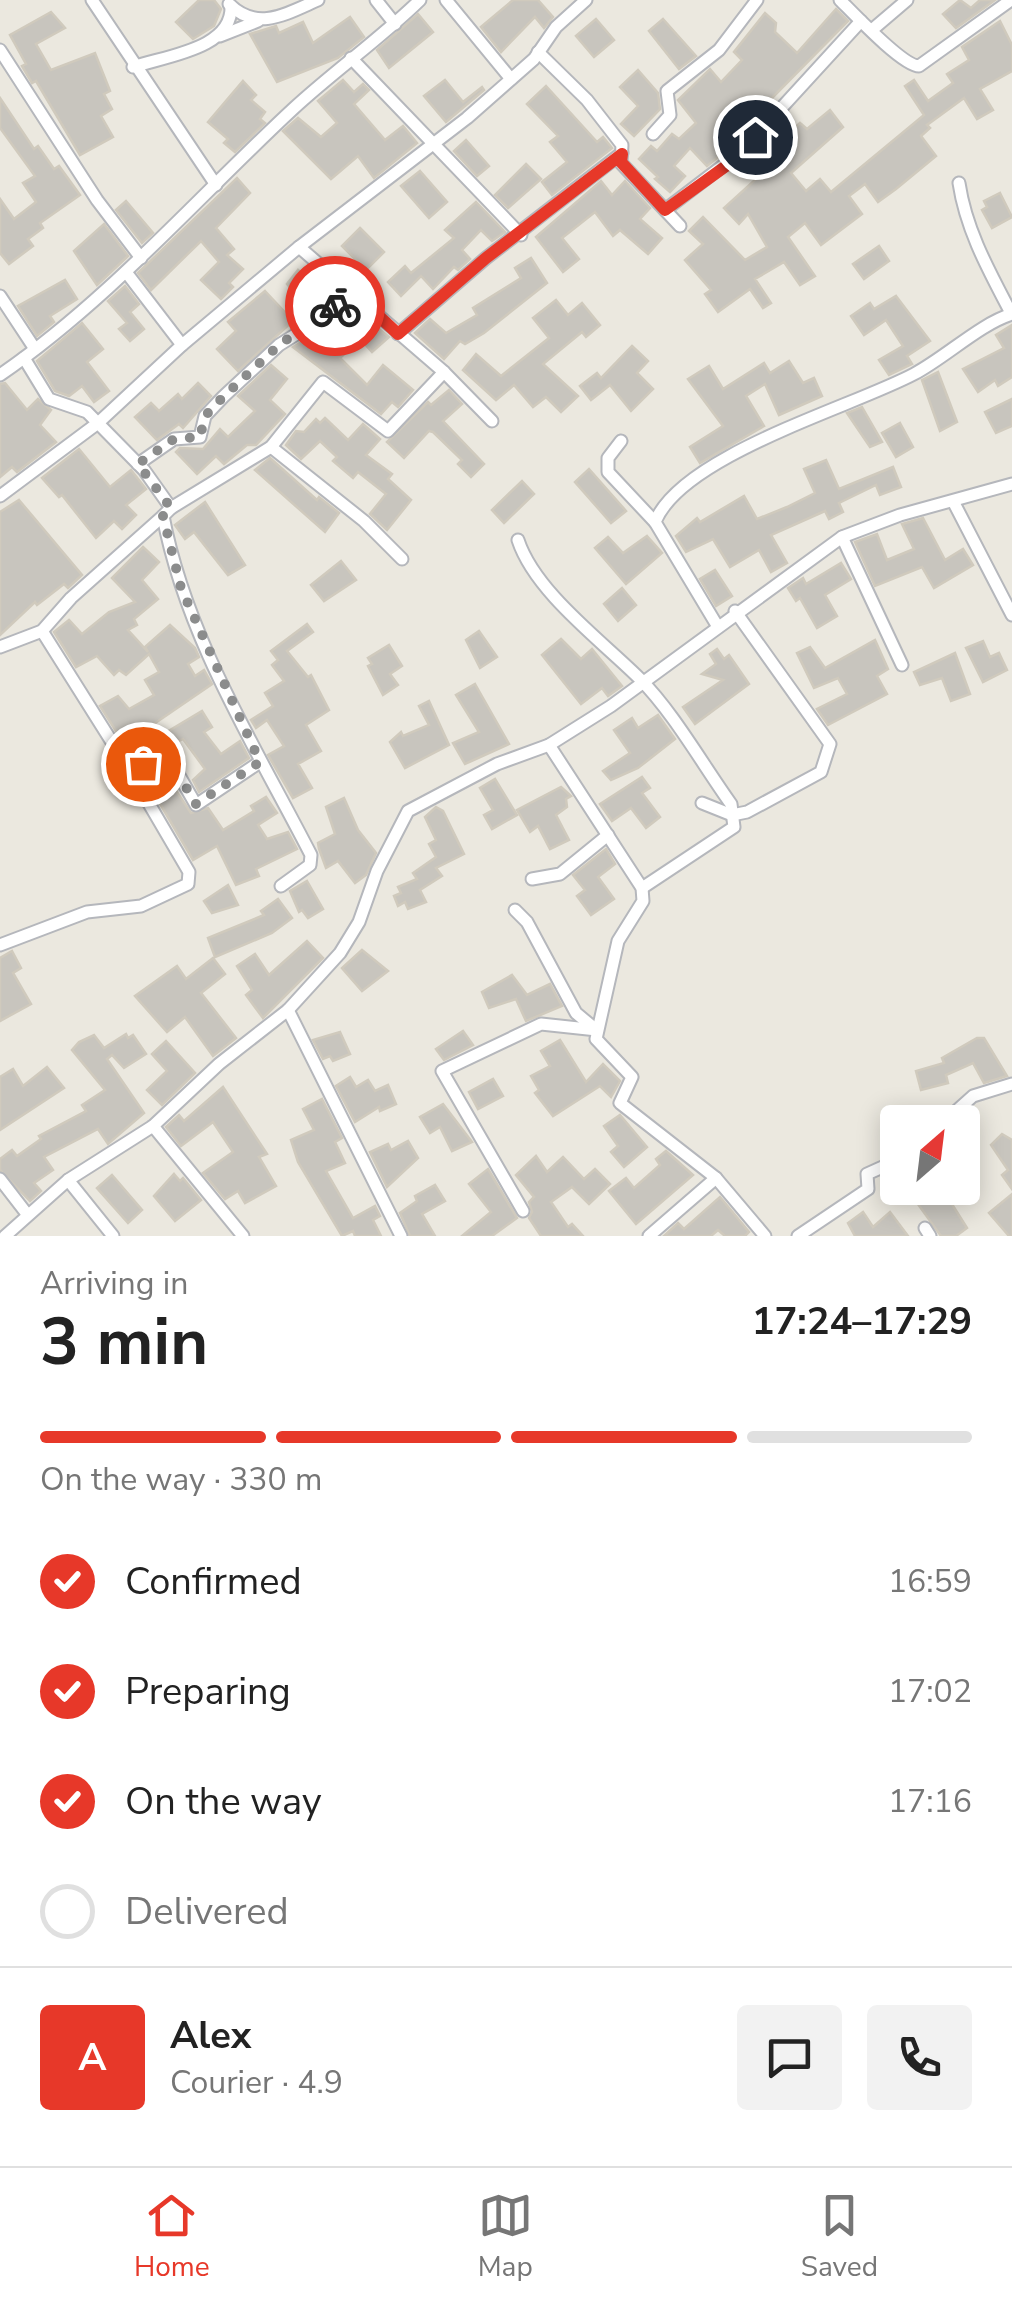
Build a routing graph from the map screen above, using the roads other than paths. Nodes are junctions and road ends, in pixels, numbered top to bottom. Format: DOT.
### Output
graph roads {
  1 [pos="92,0"];
  2 [pos="318,0"];
  3 [pos="376,0"];
  4 [pos="420,0"];
  5 [pos="446,0"];
  6 [pos="586,0"];
  7 [pos="757,0"];
  8 [pos="840,0"];
  9 [pos="907,0"];
  10 [pos="1010,0"];
  11 [pos="229,3"];
  12 [pos="260,20"];
  13 [pos="861,21"];
  14 [pos="395,24"];
  15 [pos="873,29"];
  16 [pos="220,36"];
  17 [pos="0,50"];
  18 [pos="538,52"];
  19 [pos="351,58"];
  20 [pos="133,67"];
  21 [pos="510,79"];
  22 [pos="654,134"];
  23 [pos="432,146"];
  24 [pos="622,154"];
  25 [pos="959,183"];
  26 [pos="216,185"];
  27 [pos="665,210"];
  28 [pos="680,226"];
  29 [pos="521,235"];
  30 [pos="299,247"];
  31 [pos="141,258"];
  32 [pos="126,272"];
  33 [pos="351,290"];
  34 [pos="0,296"];
  35 [pos="1012,314"];
  36 [pos="398,334"];
  37 [pos="182,344"];
  38 [pos="30,354"];
  39 [pos="444,372"];
  40 [pos="0,375"];
  41 [pos="492,421"];
  42 [pos="98,423"];
  43 [pos="622,440"];
  44 [pos="270,447"];
  45 [pos="138,464"];
  46 [pos="1012,484"];
  47 [pos="0,496"];
  48 [pos="954,503"];
  49 [pos="167,512"];
  50 [pos="655,522"];
  51 [pos="842,537"];
  52 [pos="518,540"];
  53 [pos="402,560"];
  54 [pos="735,611"];
  55 [pos="1012,615"];
  56 [pos="718,627"];
  57 [pos="42,632"];
  58 [pos="0,647"];
  59 [pos="902,665"];
  60 [pos="642,681"];
  61 [pos="549,745"];
  62 [pos="260,762"];
  63 [pos="126,766"];
  64 [pos="702,803"];
  65 [pos="732,816"];
  66 [pos="608,835"];
  67 [pos="532,878"];
  68 [pos="281,886"];
  69 [pos="642,888"];
  70 [pos="516,910"];
  71 [pos="0,944"];
  72 [pos="288,1010"];
  73 [pos="597,1030"];
  74 [pos="1012,1084"];
  75 [pos="964,1105"];
  76 [pos="154,1126"];
  77 [pos="880,1168"];
  78 [pos="716,1178"];
  79 [pos="0,1179"];
  80 [pos="68,1180"];
  81 [pos="524,1210"];
  82 [pos="27,1214"];
  83 [pos="5,1236"];
  84 [pos="113,1236"];
  85 [pos="243,1236"];
  86 [pos="401,1236"];
  87 [pos="649,1236"];
  88 [pos="765,1236"];
  89 [pos="798,1236"];
  1 -- 20 [label="street"];
  2 -- 12 [label="street"];
  3 -- 14 [label="street"];
  4 -- 14 [label="street"];
  5 -- 21 [label="street"];
  6 -- 18 [label="street"];
  7 -- 22 [label="street"];
  8 -- 13 [label="street"];
  9 -- 15 [label="street"];
  10 -- 15 [label="street"];
  11 -- 12 [label="street"];
  11 -- 16 [label="street"];
  12 -- 16 [label="street"];
  13 -- 15 [label="street"];
  13 -- 27 [label="street"];
  14 -- 19 [label="street"];
  16 -- 20 [label="street"];
  17 -- 31 [label="street"];
  18 -- 21 [label="street"];
  18 -- 24 [label="street"];
  19 -- 23 [label="street"];
  19 -- 26 [label="street"];
  20 -- 26 [label="street"];
  21 -- 23 [label="street"];
  23 -- 29 [label="street"];
  23 -- 30 [label="street"];
  24 -- 27 [label="street"];
  24 -- 29 [label="street"];
  25 -- 35 [label="street"];
  26 -- 31 [label="street"];
  27 -- 28 [label="street"];
  29 -- 36 [label="street"];
  30 -- 33 [label="street"];
  30 -- 37 [label="street"];
  31 -- 32 [label="street"];
  32 -- 37 [label="street"];
  32 -- 38 [label="street"];
  33 -- 36 [label="street"];
  33 -- 45 [label="street"];
  34 -- 38 [label="street"];
  35 -- 50 [label="street"];
  36 -- 39 [label="street"];
  37 -- 42 [label="street"];
  38 -- 40 [label="street"];
  38 -- 42 [label="street"];
  39 -- 41 [label="street"];
  39 -- 44 [label="street"];
  42 -- 45 [label="street"];
  42 -- 47 [label="street"];
  43 -- 50 [label="street"];
  44 -- 49 [label="street"];
  44 -- 53 [label="street"];
  45 -- 49 [label="street"];
  46 -- 48 [label="street"];
  48 -- 51 [label="street"];
  48 -- 55 [label="street"];
  49 -- 57 [label="street"];
  49 -- 62 [label="street"];
  50 -- 56 [label="street"];
  51 -- 54 [label="street"];
  51 -- 59 [label="street"];
  52 -- 60 [label="street"];
  54 -- 56 [label="street"];
  54 -- 65 [label="street"];
  56 -- 60 [label="street"];
  57 -- 58 [label="street"];
  57 -- 63 [label="street"];
  60 -- 61 [label="street"];
  60 -- 65 [label="street"];
  61 -- 66 [label="street"];
  61 -- 72 [label="street"];
  62 -- 63 [label="street"];
  62 -- 68 [label="street"];
  63 -- 71 [label="street"];
  64 -- 65 [label="street"];
  65 -- 69 [label="street"];
  66 -- 67 [label="street"];
  66 -- 69 [label="street"];
  69 -- 73 [label="street"];
  70 -- 73 [label="street"];
  72 -- 76 [label="street"];
  72 -- 86 [label="street"];
  73 -- 78 [label="street"];
  73 -- 81 [label="street"];
  74 -- 75 [label="street"];
  76 -- 80 [label="street"];
  76 -- 85 [label="street"];
  77 -- 89 [label="street"];
  78 -- 87 [label="street"];
  78 -- 88 [label="street"];
  79 -- 82 [label="street"];
  80 -- 82 [label="street"];
  80 -- 84 [label="street"];
  82 -- 83 [label="street"];
}
